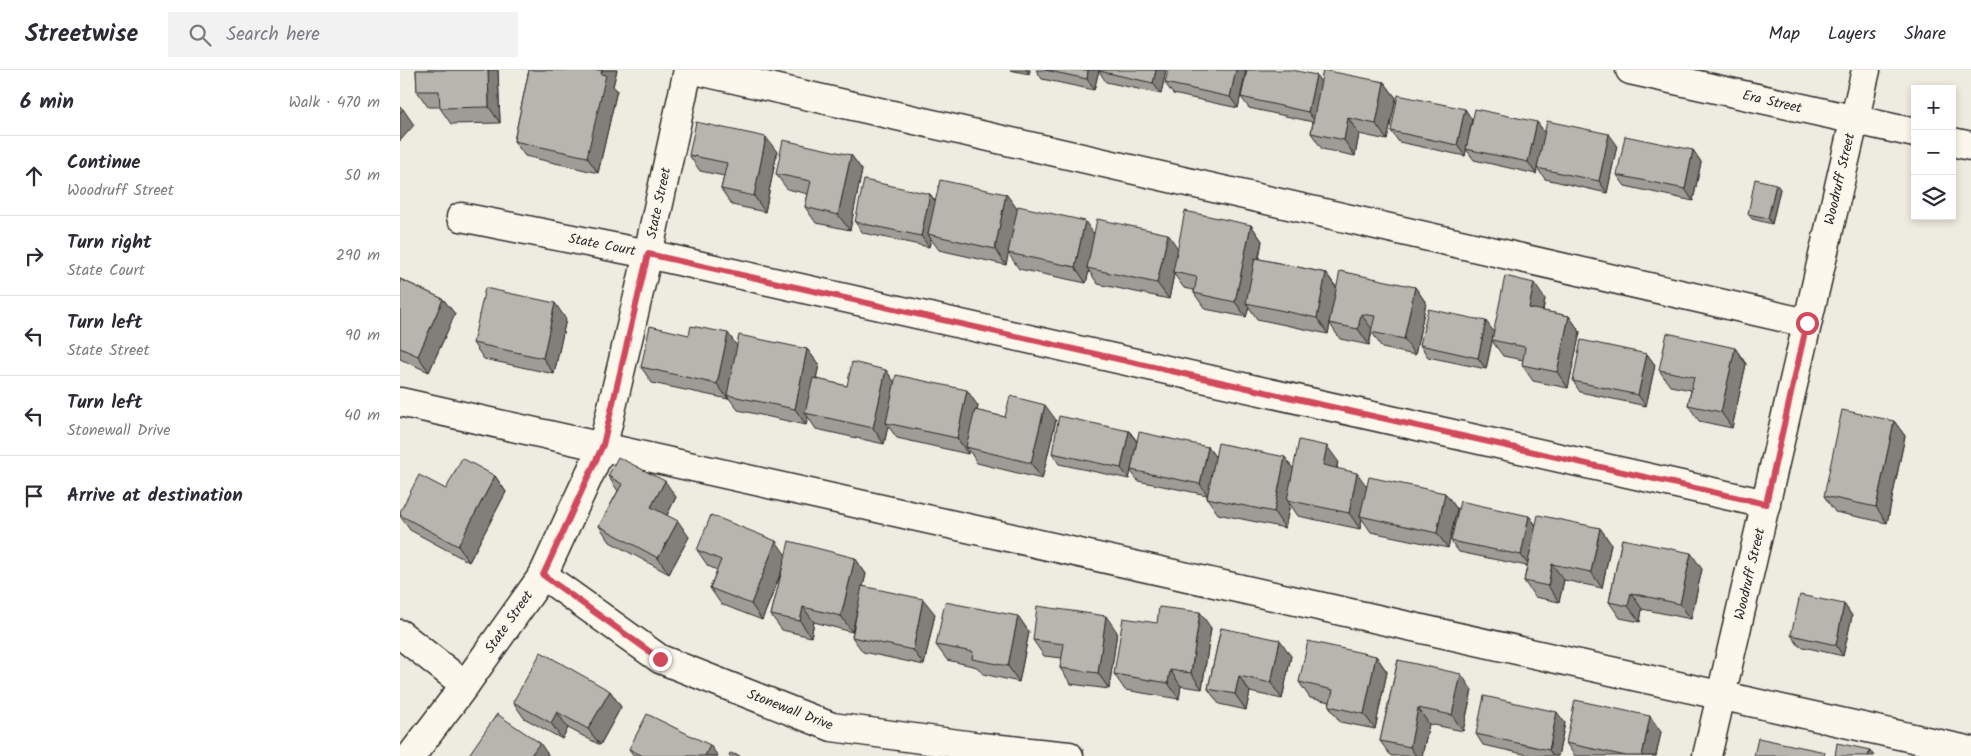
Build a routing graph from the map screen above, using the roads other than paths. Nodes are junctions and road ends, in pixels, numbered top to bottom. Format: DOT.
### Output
graph roads {
  1 [pos="688,70"];
  2 [pos="695,70"];
  3 [pos="1630,70"];
  4 [pos="1866,70"];
  5 [pos="1854,120"];
  6 [pos="1911,133"];
  7 [pos="1956,143"];
  8 [pos="1971,146"];
  9 [pos="462,217"];
  10 [pos="648,254"];
  11 [pos="1807,323"];
  12 [pos="400,402"];
  13 [pos="603,445"];
  14 [pos="1766,504"];
  15 [pos="543,575"];
  16 [pos="400,634"];
  17 [pos="465,685"];
  18 [pos="1721,696"];
  19 [pos="1971,751"];
  20 [pos="411,756"];
  21 [pos="1069,756"];
  22 [pos="1707,756"];
  1 -- 10 [label="street, State Street"];
  2 -- 11 [label="street"];
  3 -- 5 [label="street, Era Street"];
  4 -- 5 [label="street, Woodruff Street"];
  5 -- 6 [label="street, Era Street"];
  5 -- 11 [label="street, Woodruff Street"];
  7 -- 8 [label="street"];
  9 -- 10 [label="street, State Court"];
  10 -- 13 [label="street, State Street"];
  10 -- 14 [label="street, State Court"];
  11 -- 14 [label="street, Woodruff Street"];
  12 -- 13 [label="street"];
  13 -- 15 [label="street, State Street"];
  13 -- 18 [label="street"];
  14 -- 18 [label="street, Woodruff Street"];
  15 -- 17 [label="street, State Street"];
  15 -- 21 [label="street, Stonewall Drive"];
  16 -- 17 [label="street"];
  17 -- 20 [label="street, State Street"];
  18 -- 19 [label="street"];
  18 -- 22 [label="street, Woodruff Street"];
}
